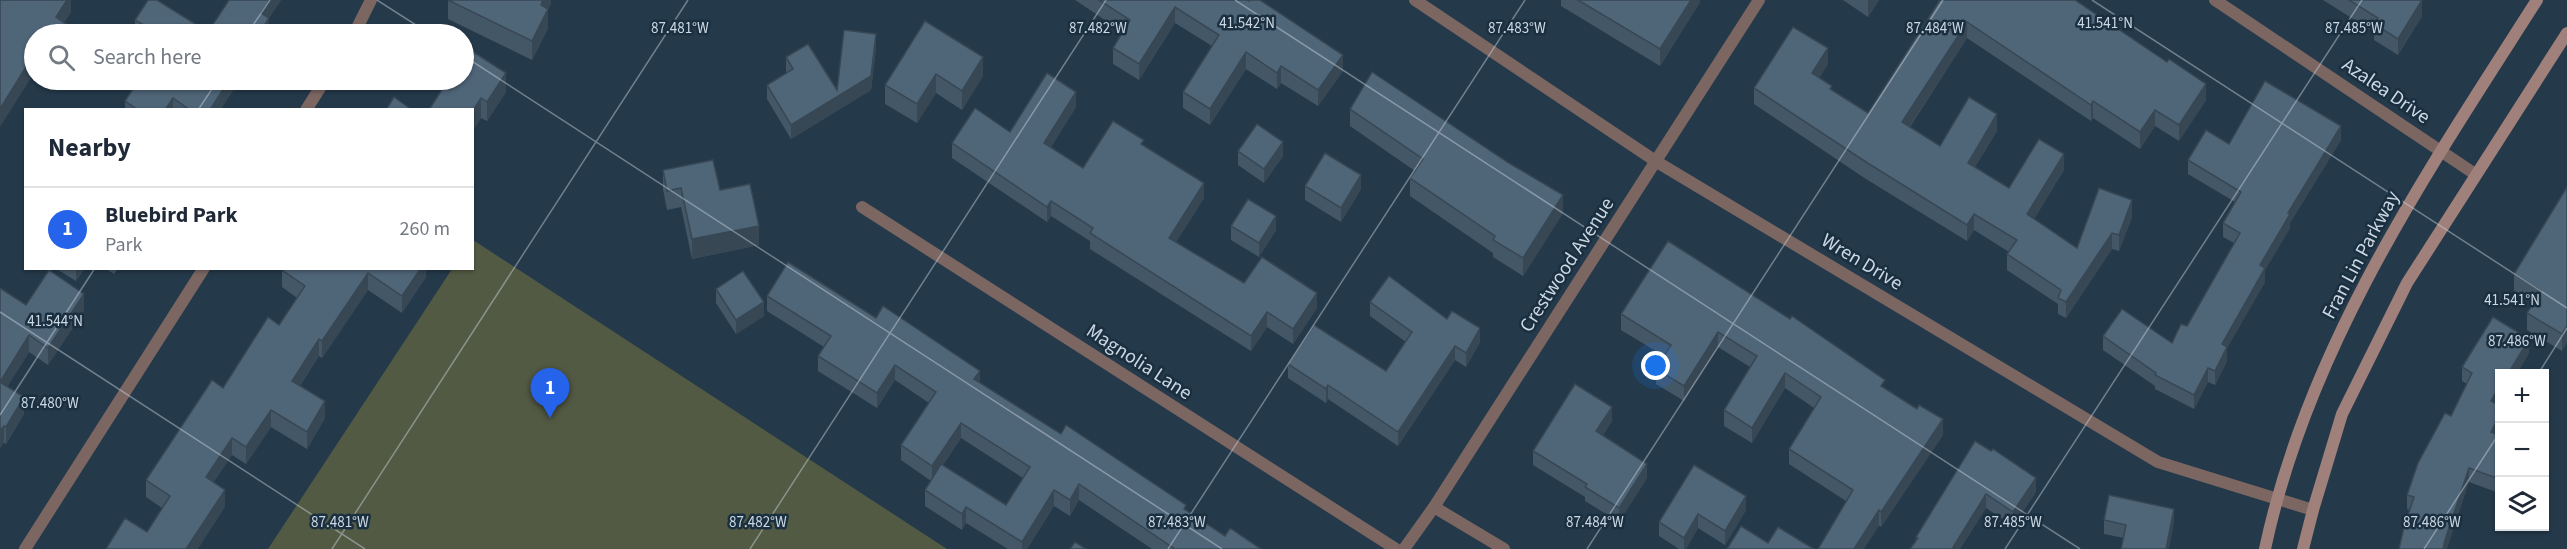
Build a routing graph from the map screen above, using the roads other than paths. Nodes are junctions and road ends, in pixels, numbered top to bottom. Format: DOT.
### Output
graph roads {
  1 [pos="371,0"];
  2 [pos="1415,0"];
  3 [pos="1759,0"];
  4 [pos="2215,0"];
  5 [pos="2537,0"];
  6 [pos="359,24"];
  7 [pos="2567,33"];
  8 [pos="319,90"];
  9 [pos="307,108"];
  10 [pos="2441,150"];
  11 [pos="1657,162"];
  12 [pos="2475,174"];
  13 [pos="862,207"];
  14 [pos="203,270"];
  15 [pos="2276,499"];
  16 [pos="1434,507"];
  17 [pos="2313,510"];
  18 [pos="25,549"];
  19 [pos="1396,549"];
  20 [pos="1404,549"];
  21 [pos="1504,549"];
  22 [pos="2265,549"];
  23 [pos="2303,549"];
  1 -- 6 [label="street"];
  2 -- 11 [label="street, Wren Drive"];
  3 -- 11 [label="street, Crestwood Avenue"];
  4 -- 10 [label="street, Azalea Drive"];
  5 -- 10 [label="street, Fran Lin Parkway"];
  7 -- 12 [label="street"];
  8 -- 9 [label="street"];
  10 -- 12 [label="street, Azalea Drive"];
  10 -- 15 [label="street, Fran Lin Parkway"];
  11 -- 15 [label="street, Wren Drive"];
  11 -- 16 [label="street, Crestwood Avenue"];
  12 -- 17 [label="street"];
  13 -- 19 [label="street, Magnolia Lane"];
  14 -- 18 [label="street"];
  15 -- 17 [label="street, Wren Drive"];
  15 -- 22 [label="street, Fran Lin Parkway"];
  16 -- 20 [label="street, Crestwood Avenue"];
  16 -- 21 [label="street"];
  17 -- 23 [label="street"];
}
